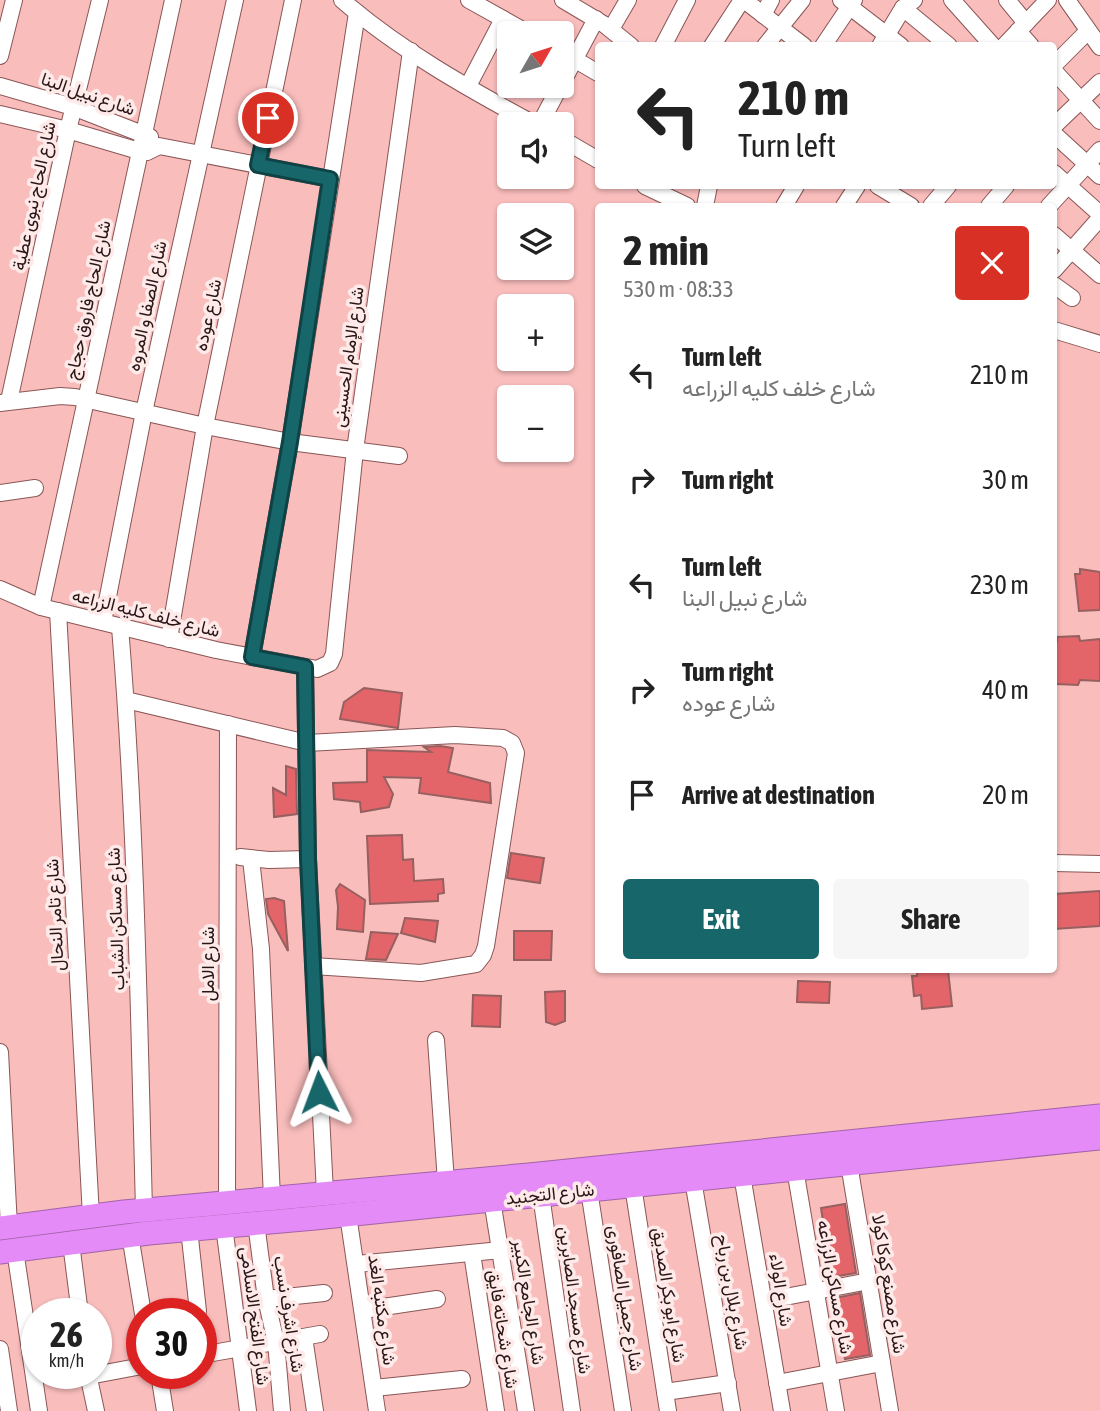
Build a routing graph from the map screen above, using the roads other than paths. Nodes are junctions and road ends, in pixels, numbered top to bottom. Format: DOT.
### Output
graph roads {
  1 [pos="13,0"];
  2 [pos="100,0"];
  3 [pos="173,0"];
  4 [pos="235,0"];
  5 [pos="293,0"];
  6 [pos="342,0"];
  7 [pos="469,0"];
  8 [pos="564,0"];
  9 [pos="628,0"];
  10 [pos="687,0"];
  11 [pos="743,0"];
  12 [pos="771,0"];
  13 [pos="802,0"];
  14 [pos="952,0"];
  15 [pos="1007,0"];
  16 [pos="1048,0"];
  17 [pos="1067,0"];
  18 [pos="848,2"];
  19 [pos="908,4"];
  20 [pos="357,13"];
  21 [pos="763,15"];
  22 [pos="503,19"];
  23 [pos="596,19"];
  24 [pos="507,21"];
  25 [pos="779,27"];
  26 [pos="1022,27"];
  27 [pos="611,29"];
  28 [pos="1088,31"];
  29 [pos="884,40"];
  30 [pos="626,42"];
  31 [pos="665,42"];
  32 [pos="715,42"];
  33 [pos="768,42"];
  34 [pos="799,42"];
  35 [pos="825,42"];
  36 [pos="945,42"];
  37 [pos="989,42"];
  38 [pos="1008,42"];
  39 [pos="1029,42"];
  40 [pos="1100,47"];
  41 [pos="574,48"];
  42 [pos="411,51"];
  43 [pos="0,56"];
  44 [pos="574,59"];
  45 [pos="1057,62"];
  46 [pos="595,71"];
  47 [pos="1057,74"];
  48 [pos="1100,82"];
  49 [pos="0,86"];
  50 [pos="468,86"];
  51 [pos="1080,100"];
  52 [pos="73,107"];
  53 [pos="513,112"];
  54 [pos="0,114"];
  55 [pos="1100,121"];
  56 [pos="1057,123"];
  57 [pos="68,130"];
  58 [pos="143,134"];
  59 [pos="1057,137"];
  60 [pos="159,146"];
  61 [pos="574,146"];
  62 [pos="1100,150"];
  63 [pos="139,151"];
  64 [pos="200,154"];
  65 [pos="595,158"];
  66 [pos="1086,164"];
  67 [pos="258,165"];
  68 [pos="1057,176"];
  69 [pos="1100,177"];
  70 [pos="330,179"];
  71 [pos="1067,185"];
  72 [pos="651,189"];
  73 [pos="884,189"];
  74 [pos="945,189"];
  75 [pos="1003,189"];
  76 [pos="904,200"];
  77 [pos="681,203"];
  78 [pos="934,203"];
  79 [pos="992,203"];
  80 [pos="1052,203"];
  81 [pos="1100,216"];
  82 [pos="1057,239"];
  83 [pos="1070,250"];
  84 [pos="1057,266"];
  85 [pos="1100,275"];
  86 [pos="1057,287"];
  87 [pos="1072,298"];
  88 [pos="1057,331"];
  89 [pos="1100,344"];
  90 [pos="86,399"];
  91 [pos="4,402"];
  92 [pos="144,412"];
  93 [pos="205,426"];
  94 [pos="290,442"];
  95 [pos="355,450"];
  96 [pos="399,456"];
  97 [pos="35,488"];
  98 [pos="0,493"];
  99 [pos="0,589"];
  100 [pos="41,607"];
  101 [pos="58,611"];
  102 [pos="103,622"];
  103 [pos="120,627"];
  104 [pos="169,639"];
  105 [pos="252,657"];
  106 [pos="327,666"];
  107 [pos="305,667"];
  108 [pos="126,700"];
  109 [pos="228,724"];
  110 [pos="307,743"];
  111 [pos="228,855"];
  112 [pos="251,859"];
  113 [pos="308,859"];
  114 [pos="1057,863"];
  115 [pos="1100,864"];
  116 [pos="313,966"];
  117 [pos="436,1040"];
  118 [pos="0,1052"];
  119 [pos="1100,1116"];
  120 [pos="1100,1138"];
  121 [pos="849,1164"];
  122 [pos="795,1169"];
  123 [pos="742,1175"];
  124 [pos="693,1180"];
  125 [pos="446,1182"];
  126 [pos="633,1186"];
  127 [pos="589,1190"];
  128 [pos="325,1193"];
  129 [pos="541,1195"];
  130 [pos="272,1198"];
  131 [pos="492,1200"];
  132 [pos="227,1203"];
  133 [pos="144,1210"];
  134 [pos="348,1215"];
  135 [pos="91,1216"];
  136 [pos="256,1223"];
  137 [pos="224,1226"];
  138 [pos="4,1227"];
  139 [pos="189,1229"];
  140 [pos="130,1235"];
  141 [pos="71,1243"];
  142 [pos="501,1250"];
  143 [pos="7,1251"];
  144 [pos="472,1253"];
  145 [pos="357,1264"];
  146 [pos="869,1281"];
  147 [pos="816,1291"];
  148 [pos="324,1293"];
  149 [pos="78,1298"];
  150 [pos="140,1298"];
  151 [pos="197,1298"];
  152 [pos="266,1299"];
  153 [pos="437,1299"];
  154 [pos="764,1301"];
  155 [pos="363,1310"];
  156 [pos="276,1342"];
  157 [pos="239,1349"];
  158 [pos="217,1353"];
  159 [pos="1,1357"];
  160 [pos="882,1363"];
  161 [pos="830,1373"];
  162 [pos="462,1379"];
  163 [pos="728,1383"];
  164 [pos="777,1383"];
  165 [pos="374,1388"];
  166 [pos="91,1389"];
  167 [pos="161,1389"];
  168 [pos="665,1392"];
  169 [pos="9,1411"];
  170 [pos="40,1411"];
  171 [pos="96,1411"];
  172 [pos="165,1411"];
  173 [pos="248,1411"];
  174 [pos="282,1411"];
  175 [pos="315,1411"];
  176 [pos="377,1411"];
  177 [pos="496,1411"];
  178 [pos="526,1411"];
  179 [pos="572,1411"];
  180 [pos="623,1411"];
  181 [pos="668,1411"];
  182 [pos="732,1411"];
  183 [pos="782,1411"];
  184 [pos="836,1411"];
  185 [pos="890,1411"];
  1 -- 43 [label="street"];
  2 -- 52 [label="street, شارع الحاج نبوى عطية"];
  3 -- 58 [label="street, شارع الحاج فاروق حجاج"];
  4 -- 64 [label="street, شارع الصفا و المروه"];
  5 -- 67 [label="street, شارع عوده"];
  6 -- 20 [label="street"];
  7 -- 22 [label="street"];
  8 -- 23 [label="street"];
  9 -- 27 [label="street"];
  10 -- 31 [label="street"];
  11 -- 21 [label="street"];
  11 -- 32 [label="street"];
  12 -- 21 [label="street"];
  13 -- 25 [label="street"];
  14 -- 37 [label="street"];
  15 -- 26 [label="street"];
  16 -- 26 [label="street"];
  17 -- 28 [label="street"];
  18 -- 29 [label="street"];
  18 -- 35 [label="street"];
  19 -- 29 [label="street"];
  19 -- 36 [label="street"];
  20 -- 42 [label="street"];
  20 -- 70 [label="street"];
  21 -- 25 [label="street"];
  22 -- 24 [label="street"];
  22 -- 50 [label="street"];
  23 -- 27 [label="street"];
  23 -- 41 [label="street"];
  25 -- 33 [label="street"];
  25 -- 34 [label="street"];
  26 -- 38 [label="street"];
  26 -- 39 [label="street"];
  27 -- 30 [label="street"];
  28 -- 40 [label="street"];
  28 -- 45 [label="street"];
  42 -- 50 [label="street"];
  42 -- 95 [label="street, شارع الإمام الحسينى"];
  44 -- 46 [label="street"];
  47 -- 51 [label="street"];
  48 -- 51 [label="street"];
  49 -- 52 [label="street, شارع نبيل البنا"];
  50 -- 53 [label="street"];
  51 -- 55 [label="street"];
  51 -- 56 [label="street"];
  52 -- 57 [label="street, شارع الحاج نبوى عطية"];
  52 -- 58 [label="street, شارع نبيل البنا"];
  54 -- 57 [label="street"];
  57 -- 63 [label="street"];
  57 -- 91 [label="street, شارع الحاج نبوى عطية"];
  58 -- 60 [label="street, شارع نبيل البنا"];
  58 -- 63 [label="street, شارع الحاج فاروق حجاج"];
  59 -- 66 [label="street"];
  60 -- 63 [label="street, شارع نبيل البنا"];
  60 -- 64 [label="street, شارع نبيل البنا"];
  61 -- 65 [label="street"];
  62 -- 66 [label="street"];
  63 -- 90 [label="street, شارع الحاج فاروق حجاج"];
  64 -- 67 [label="street, شارع نبيل البنا"];
  64 -- 92 [label="street, شارع الصفا و المروه"];
  66 -- 69 [label="street"];
  66 -- 71 [label="street"];
  67 -- 70 [label="street, شارع نبيل البنا"];
  67 -- 93 [label="street, شارع عوده"];
  68 -- 71 [label="street"];
  70 -- 94 [label="street"];
  71 -- 80 [label="street"];
  71 -- 81 [label="street"];
  72 -- 77 [label="street"];
  73 -- 76 [label="street"];
  74 -- 78 [label="street"];
  75 -- 79 [label="street"];
  81 -- 83 [label="street"];
  82 -- 83 [label="street"];
  83 -- 84 [label="street"];
  83 -- 85 [label="street"];
  86 -- 87 [label="street"];
  88 -- 89 [label="street"];
  90 -- 91 [label="street"];
  90 -- 92 [label="street"];
  90 -- 100 [label="street, شارع الحاج فاروق حجاج"];
  92 -- 93 [label="street"];
  92 -- 102 [label="street, شارع الصفا و المروه"];
  93 -- 94 [label="street"];
  93 -- 104 [label="street, شارع عوده"];
  94 -- 95 [label="street"];
  94 -- 105 [label="street"];
  95 -- 96 [label="street"];
  95 -- 106 [label="street, شارع الإمام الحسينى"];
  97 -- 98 [label="street"];
  99 -- 100 [label="street, شارع خلف كليه الزراعه"];
  100 -- 101 [label="street, شارع خلف كليه الزراعه"];
  101 -- 102 [label="street, شارع خلف كليه الزراعه"];
  101 -- 135 [label="street, شارع تامر النحال"];
  102 -- 103 [label="street, شارع خلف كليه الزراعه"];
  103 -- 104 [label="street, شارع خلف كليه الزراعه"];
  103 -- 108 [label="street, شارع مساكن الشباب"];
  104 -- 105 [label="street, شارع خلف كليه الزراعه"];
  105 -- 107 [label="street, شارع خلف كليه الزراعه"];
  106 -- 107 [label="street, شارع خلف كليه الزراعه"];
  107 -- 110 [label="street"];
  108 -- 109 [label="street"];
  108 -- 133 [label="street, شارع مساكن الشباب"];
  109 -- 110 [label="street"];
  109 -- 111 [label="street, شارع الامل"];
  110 -- 113 [label="street"];
  110 -- 116 [label="street"];
  111 -- 112 [label="street"];
  111 -- 132 [label="street, شارع الامل"];
  112 -- 113 [label="street"];
  112 -- 130 [label="street"];
  113 -- 116 [label="street"];
  114 -- 115 [label="street"];
  116 -- 128 [label="street"];
  117 -- 125 [label="street"];
  118 -- 138 [label="street"];
  119 -- 125 [label="highway, شارع التجنيد"];
  120 -- 121 [label="highway, شارع التجنيد"];
  121 -- 122 [label="highway, شارع التجنيد"];
  121 -- 146 [label="street, شارع مصنع كوكا كولا"];
  122 -- 123 [label="highway, شارع التجنيد"];
  122 -- 147 [label="street, شارع مساكن الزراعه"];
  123 -- 124 [label="highway, شارع التجنيد"];
  123 -- 154 [label="street, شارع الولاء"];
  124 -- 126 [label="highway, شارع التجنيد"];
  124 -- 163 [label="street, شارع بلال بن رباح"];
  125 -- 128 [label="highway, شارع التجنيد"];
  126 -- 127 [label="highway, شارع التجنيد"];
  126 -- 168 [label="street, شارع ابو بكر الصديق"];
  127 -- 129 [label="highway, شارع التجنيد"];
  127 -- 180 [label="street, شارع جميل الصافورى"];
  128 -- 130 [label="highway, شارع التجنيد"];
  129 -- 131 [label="highway, شارع التجنيد"];
  129 -- 179 [label="street, شارع مسجد الصابرين"];
  130 -- 132 [label="highway, شارع التجنيد"];
  131 -- 134 [label="highway, شارع التجنيد"];
  131 -- 142 [label="street, شارع الجامع الكبير"];
  132 -- 133 [label="highway, شارع التجنيد"];
  133 -- 135 [label="highway, شارع التجنيد"];
  134 -- 136 [label="highway, شارع التجنيد"];
  134 -- 145 [label="street, شارع مكتبه الغد"];
  135 -- 138 [label="highway, شارع التجنيد"];
  136 -- 137 [label="highway, شارع التجنيد"];
  136 -- 152 [label="street, شارع اشرف نسب"];
  137 -- 139 [label="highway, شارع التجنيد"];
  137 -- 157 [label="street, شارع الفتح الاسلامى"];
  139 -- 140 [label="highway, شارع التجنيد"];
  139 -- 151 [label="street"];
  140 -- 141 [label="highway, شارع التجنيد"];
  140 -- 150 [label="street"];
  141 -- 143 [label="highway, شارع التجنيد"];
  141 -- 149 [label="street"];
  142 -- 144 [label="street"];
  142 -- 178 [label="street, شارع الجامع الكبير"];
  143 -- 170 [label="street"];
  144 -- 145 [label="street"];
  144 -- 177 [label="street, شارع شحاته فايق"];
  145 -- 155 [label="street, شارع مكتبه الغد"];
  146 -- 147 [label="street"];
  146 -- 160 [label="street, شارع مصنع كوكا كولا"];
  147 -- 154 [label="street"];
  147 -- 161 [label="street, شارع مساكن الزراعه"];
  148 -- 152 [label="street"];
  152 -- 156 [label="street, شارع اشرف نسب"];
  153 -- 155 [label="street"];
  154 -- 164 [label="street, شارع الولاء"];
  155 -- 165 [label="street, شارع مكتبه الغد"];
  156 -- 157 [label="street"];
  156 -- 174 [label="street, شارع اشرف نسب"];
  156 -- 175 [label="street"];
  157 -- 158 [label="street"];
  157 -- 173 [label="street, شارع الفتح الاسلامى"];
  159 -- 169 [label="street"];
  160 -- 161 [label="street"];
  160 -- 185 [label="street, شارع مصنع كوكا كولا"];
  161 -- 164 [label="street"];
  161 -- 184 [label="street, شارع مساكن الزراعه"];
  162 -- 165 [label="street"];
  163 -- 168 [label="street"];
  163 -- 182 [label="street, شارع بلال بن رباح"];
  164 -- 183 [label="street, شارع الولاء"];
  165 -- 176 [label="street, شارع مكتبه الغد"];
  166 -- 171 [label="street"];
  167 -- 172 [label="street"];
  168 -- 181 [label="street, شارع ابو بكر الصديق"];
}
